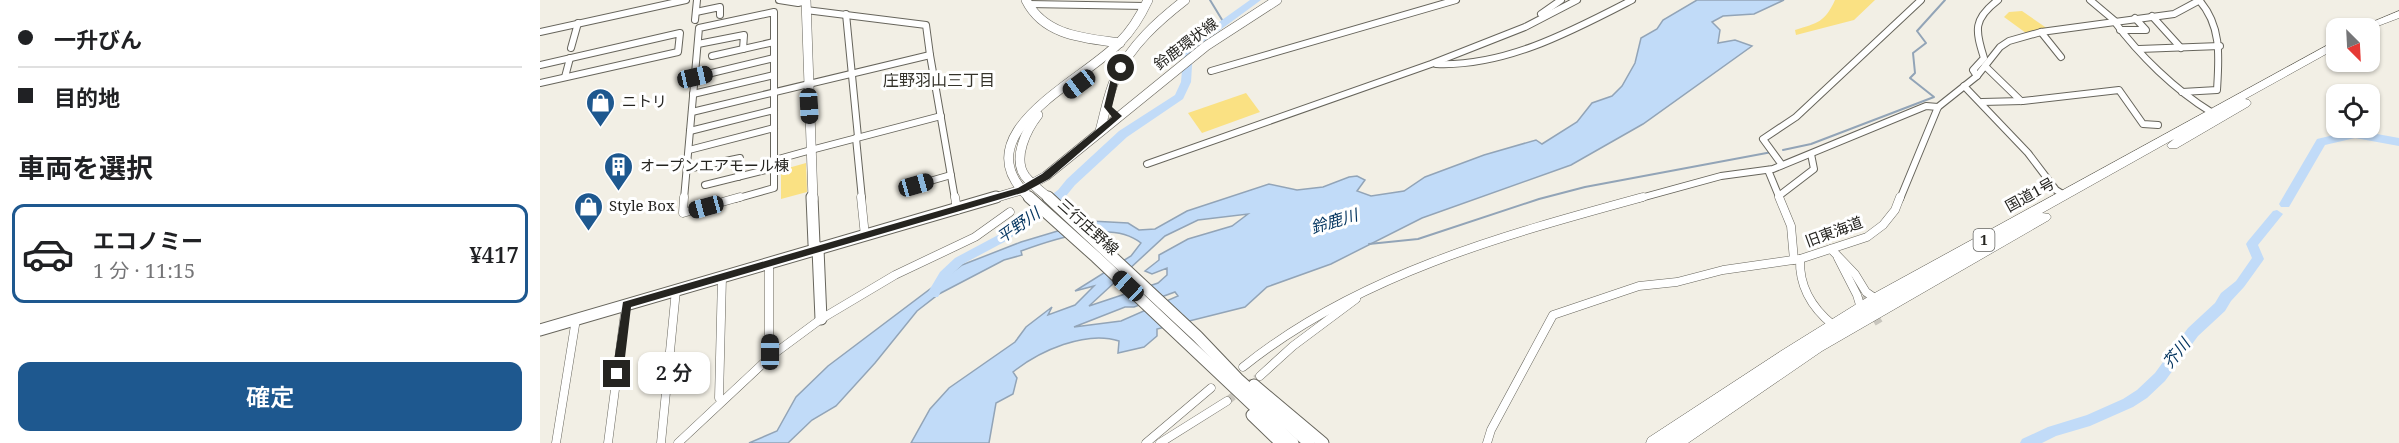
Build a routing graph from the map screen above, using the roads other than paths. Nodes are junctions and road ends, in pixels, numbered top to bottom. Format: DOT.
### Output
graph roads {
  1 [pos="686,0"];
  2 [pos="697,0"];
  3 [pos="779,0"];
  4 [pos="1185,0"];
  5 [pos="1276,0"];
  6 [pos="1456,0"];
  7 [pos="1561,0"];
  8 [pos="1577,0"];
  9 [pos="1632,0"];
  10 [pos="1921,0"];
  11 [pos="1998,0"];
  12 [pos="2090,0"];
  13 [pos="2200,0"];
  14 [pos="1027,2"];
  15 [pos="1146,3"];
  16 [pos="806,4"];
  17 [pos="696,12"];
  18 [pos="846,14"];
  19 [pos="2399,14"];
  20 [pos="720,15"];
  21 [pos="2152,16"];
  22 [pos="2135,18"];
  23 [pos="695,20"];
  24 [pos="2115,21"];
  25 [pos="2380,22"];
  26 [pos="2399,22"];
  27 [pos="578,23"];
  28 [pos="1525,27"];
  29 [pos="2120,30"];
  30 [pos="2380,30"];
  31 [pos="540,32"];
  32 [pos="2041,32"];
  33 [pos="774,42"];
  34 [pos="1120,43"];
  35 [pos="698,44"];
  36 [pos="2220,46"];
  37 [pos="572,48"];
  38 [pos="2181,48"];
  39 [pos="743,49"];
  40 [pos="2139,49"];
  41 [pos="2326,49"];
  42 [pos="930,55"];
  43 [pos="712,56"];
  44 [pos="2061,57"];
  45 [pos="570,58"];
  46 [pos="774,58"];
  47 [pos="2326,58"];
  48 [pos="1431,64"];
  49 [pos="540,65"];
  50 [pos="1985,66"];
  51 [pos="1211,71"];
  52 [pos="852,73"];
  53 [pos="774,75"];
  54 [pos="1977,76"];
  55 [pos="565,77"];
  56 [pos="695,77"];
  57 [pos="540,83"];
  58 [pos="808,84"];
  59 [pos="1964,86"];
  60 [pos="774,92"];
  61 [pos="2182,92"];
  62 [pos="693,94"];
  63 [pos="2021,101"];
  64 [pos="1982,102"];
  65 [pos="1108,107"];
  66 [pos="1938,107"];
  67 [pos="774,110"];
  68 [pos="692,112"];
  69 [pos="2211,112"];
  70 [pos="941,116"];
  71 [pos="1118,116"];
  72 [pos="2158,125"];
  73 [pos="774,128"];
  74 [pos="690,131"];
  75 [pos="1100,131"];
  76 [pos="857,138"];
  77 [pos="689,150"];
  78 [pos="811,150"];
  79 [pos="1811,154"];
  80 [pos="774,164"];
  81 [pos="1147,164"];
  82 [pos="1782,165"];
  83 [pos="687,170"];
  84 [pos="1768,170"];
  85 [pos="951,175"];
  86 [pos="738,177"];
  87 [pos="705,185"];
  88 [pos="916,185"];
  89 [pos="1031,191"];
  90 [pos="1780,195"];
  91 [pos="2064,195"];
  92 [pos="957,210"];
  93 [pos="1010,212"];
  94 [pos="865,236"];
  95 [pos="818,249"];
  96 [pos="1831,249"];
  97 [pos="1838,258"];
  98 [pos="1797,259"];
  99 [pos="769,264"];
  100 [pos="722,277"];
  101 [pos="1856,286"];
  102 [pos="676,290"];
  103 [pos="1360,294"];
  104 [pos="1876,299"];
  105 [pos="626,305"];
  106 [pos="1861,308"];
  107 [pos="576,319"];
  108 [pos="821,319"];
  109 [pos="1833,325"];
  110 [pos="540,330"];
  111 [pos="771,356"];
  112 [pos="1240,373"];
  113 [pos="1260,376"];
  114 [pos="1211,388"];
  115 [pos="722,400"];
  116 [pos="1227,401"];
  117 [pos="1284,433"];
  118 [pos="1490,441"];
  119 [pos="556,443"];
  120 [pos="608,443"];
  121 [pos="661,443"];
  122 [pos="678,443"];
  123 [pos="1146,443"];
  124 [pos="1160,443"];
  125 [pos="1293,443"];
  126 [pos="1309,443"];
  127 [pos="1323,443"];
  128 [pos="1654,443"];
  129 [pos="1675,443"];
  1 -- 27 [label="street"];
  2 -- 17 [label="street"];
  3 -- 16 [label="street"];
  4 -- 65 [label="main road, 鈴鹿環状線"];
  5 -- 71 [label="main road, 鈴鹿環状線"];
  6 -- 51 [label="street"];
  7 -- 28 [label="street"];
  8 -- 28 [label="street"];
  9 -- 48 [label="street"];
  10 -- 82 [label="street"];
  11 -- 54 [label="street"];
  12 -- 24 [label="street"];
  13 -- 21 [label="street, 旧東海道"];
  13 -- 36 [label="street"];
  14 -- 15 [label="street"];
  14 -- 34 [label="main road"];
  15 -- 34 [label="main road"];
  16 -- 18 [label="street"];
  16 -- 58 [label="main road"];
  17 -- 20 [label="street"];
  17 -- 23 [label="street"];
  18 -- 42 [label="street"];
  18 -- 52 [label="street"];
  19 -- 25 [label="highway"];
  21 -- 22 [label="street, 旧東海道"];
  21 -- 38 [label="street"];
  22 -- 24 [label="street, 旧東海道"];
  22 -- 29 [label="street"];
  24 -- 29 [label="street"];
  24 -- 32 [label="street, 旧東海道"];
  26 -- 30 [label="highway"];
  27 -- 31 [label="street"];
  27 -- 37 [label="street"];
  28 -- 48 [label="street"];
  29 -- 40 [label="street"];
  32 -- 44 [label="street"];
  32 -- 50 [label="street, 旧東海道"];
  33 -- 35 [label="street"];
  33 -- 39 [label="street"];
  33 -- 46 [label="street"];
  34 -- 89 [label="main road"];
  35 -- 39 [label="street"];
  35 -- 56 [label="street"];
  36 -- 38 [label="street"];
  36 -- 61 [label="street"];
  38 -- 40 [label="street"];
  39 -- 43 [label="street"];
  40 -- 61 [label="street"];
  41 -- 69 [label="highway, 国道1号 / 1"];
  42 -- 52 [label="street"];
  42 -- 70 [label="street"];
  45 -- 49 [label="street"];
  45 -- 55 [label="street"];
  45 -- 55 [label="street"];
  46 -- 53 [label="street"];
  46 -- 56 [label="street"];
  47 -- 129 [label="highway, 国道1号 / 1"];
  48 -- 81 [label="street"];
  50 -- 54 [label="street, 旧東海道"];
  50 -- 63 [label="street"];
  52 -- 58 [label="street"];
  52 -- 76 [label="street"];
  53 -- 60 [label="street"];
  53 -- 62 [label="street"];
  54 -- 59 [label="street, 旧東海道"];
  55 -- 57 [label="street"];
  56 -- 62 [label="street"];
  58 -- 60 [label="street"];
  58 -- 78 [label="main road"];
  59 -- 64 [label="street"];
  59 -- 66 [label="street, 旧東海道"];
  60 -- 67 [label="street"];
  60 -- 68 [label="street"];
  61 -- 69 [label="street"];
  62 -- 68 [label="street"];
  63 -- 64 [label="street"];
  63 -- 72 [label="street"];
  64 -- 91 [label="street"];
  65 -- 71 [label="main road"];
  65 -- 75 [label="main road, 鈴鹿環状線"];
  66 -- 79 [label="street"];
  66 -- 96 [label="street, 旧東海道"];
  67 -- 73 [label="street"];
  67 -- 74 [label="street"];
  68 -- 74 [label="street"];
  69 -- 91 [label="highway, 国道1号 / 1"];
  70 -- 76 [label="street"];
  70 -- 85 [label="street"];
  71 -- 75 [label="main road, 鈴鹿環状線"];
  73 -- 77 [label="street"];
  73 -- 80 [label="street"];
  74 -- 77 [label="street"];
  75 -- 89 [label="main road, 鈴鹿環状線"];
  76 -- 78 [label="street"];
  76 -- 94 [label="street"];
  77 -- 83 [label="street"];
  78 -- 80 [label="street"];
  78 -- 95 [label="main road"];
  79 -- 82 [label="street"];
  79 -- 90 [label="street"];
  80 -- 83 [label="street"];
  80 -- 86 [label="street"];
  82 -- 84 [label="street"];
  83 -- 86 [label="street"];
  84 -- 90 [label="street"];
  84 -- 103 [label="street"];
  85 -- 88 [label="street"];
  85 -- 92 [label="street"];
  86 -- 87 [label="street"];
  89 -- 92 [label="main road, 鈴鹿環状線"];
  89 -- 112 [label="main road, 三行庄野線"];
  89 -- 117 [label="main road, 三行庄野線"];
  90 -- 98 [label="street"];
  91 -- 104 [label="highway, 国道1号 / 1"];
  92 -- 94 [label="main road, 鈴鹿環状線"];
  93 -- 108 [label="street"];
  94 -- 95 [label="main road, 鈴鹿環状線"];
  95 -- 99 [label="main road, 鈴鹿環状線"];
  95 -- 108 [label="main road"];
  96 -- 97 [label="street"];
  96 -- 98 [label="street, 旧東海道"];
  97 -- 101 [label="street"];
  97 -- 104 [label="street"];
  97 -- 106 [label="street"];
  98 -- 109 [label="street"];
  98 -- 118 [label="street, 旧東海道"];
  99 -- 100 [label="main road, 鈴鹿環状線"];
  99 -- 111 [label="street"];
  100 -- 102 [label="main road, 鈴鹿環状線"];
  100 -- 115 [label="street"];
  102 -- 105 [label="main road, 鈴鹿環状線"];
  102 -- 121 [label="street"];
  103 -- 112 [label="street"];
  103 -- 113 [label="street"];
  104 -- 106 [label="highway, 国道1号 / 1"];
  105 -- 107 [label="main road, 鈴鹿環状線"];
  105 -- 120 [label="street"];
  106 -- 109 [label="highway, 国道1号 / 1"];
  107 -- 110 [label="main road, 鈴鹿環状線"];
  107 -- 119 [label="street"];
  108 -- 111 [label="street"];
  109 -- 128 [label="highway, 国道1号 / 1"];
  111 -- 115 [label="street"];
  112 -- 117 [label="main road, 三行庄野線"];
  112 -- 127 [label="main road, 三行庄野線"];
  114 -- 123 [label="street"];
  115 -- 122 [label="street"];
  116 -- 124 [label="street"];
  117 -- 125 [label="main road, 三行庄野線"];
  117 -- 126 [label="main road, 三行庄野線"];
}
